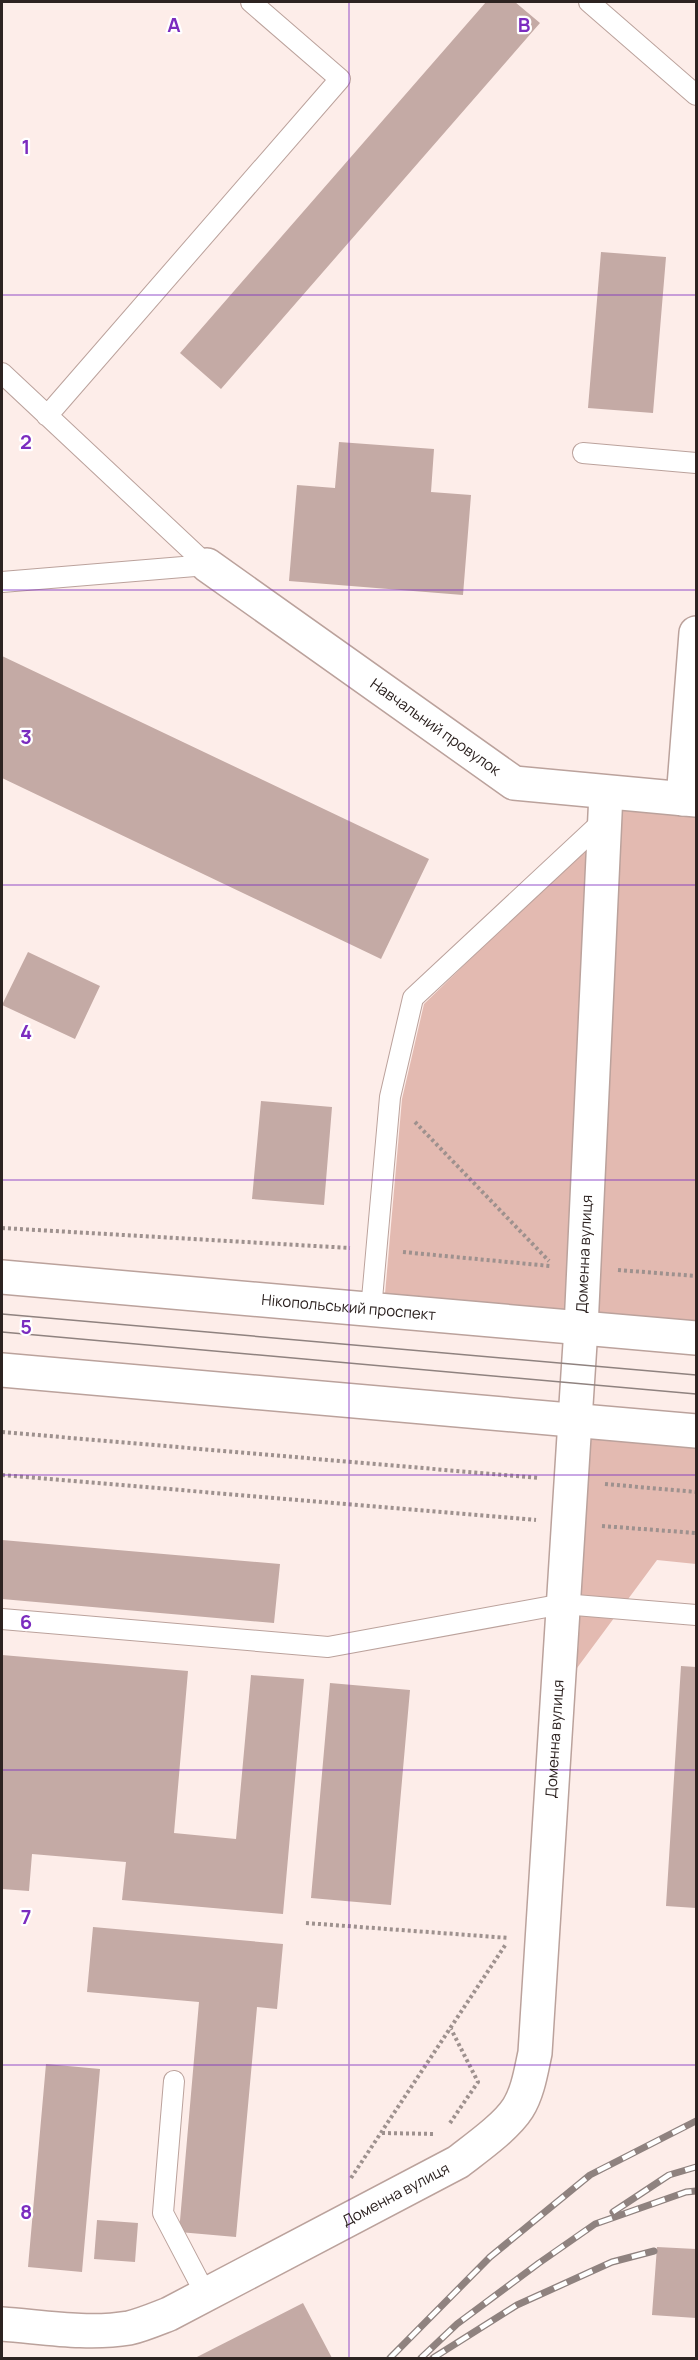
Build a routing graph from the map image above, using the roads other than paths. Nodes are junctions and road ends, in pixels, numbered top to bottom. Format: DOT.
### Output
graph roads {
  1 [pos="251,2"];
  2 [pos="589,2"];
  3 [pos="696,95"];
  4 [pos="2,373"];
  5 [pos="47,416"];
  6 [pos="584,453"];
  7 [pos="696,463"];
  8 [pos="207,565"];
  9 [pos="2,582"];
  10 [pos="696,633"];
  11 [pos="690,800"];
  12 [pos="606,806"];
  13 [pos="2,1277"];
  14 [pos="371,1310"];
  15 [pos="581,1328"];
  16 [pos="696,1338"];
  17 [pos="2,1370"];
  18 [pos="575,1420"];
  19 [pos="696,1431"];
  20 [pos="563,1604"];
  21 [pos="696,1615"];
  22 [pos="2,1619"];
  23 [pos="174,2081"];
  24 [pos="206,2295"];
  25 [pos="2,2324"];
  1 -- 5 [label="lane"];
  2 -- 3 [label="lane"];
  4 -- 5 [label="lane"];
  5 -- 8 [label="lane"];
  6 -- 7 [label="lane"];
  8 -- 9 [label="lane"];
  8 -- 12 [label="street, Навчальний провулок"];
  10 -- 11 [label="street"];
  11 -- 12 [label="street, Навчальний провулок"];
  12 -- 14 [label="lane"];
  12 -- 15 [label="street, Доменна вулиця"];
  13 -- 14 [label="street, Нікопольський проспект"];
  14 -- 15 [label="street, Нікопольський проспект"];
  15 -- 16 [label="street, Нікопольський проспект"];
  15 -- 18 [label="street, Доменна вулиця"];
  17 -- 18 [label="street"];
  18 -- 19 [label="street"];
  18 -- 20 [label="street, Доменна вулиця"];
  20 -- 21 [label="lane"];
  20 -- 22 [label="lane"];
  20 -- 24 [label="street, Доменна вулиця"];
  23 -- 24 [label="lane"];
  24 -- 25 [label="street, Доменна вулиця"];
}
